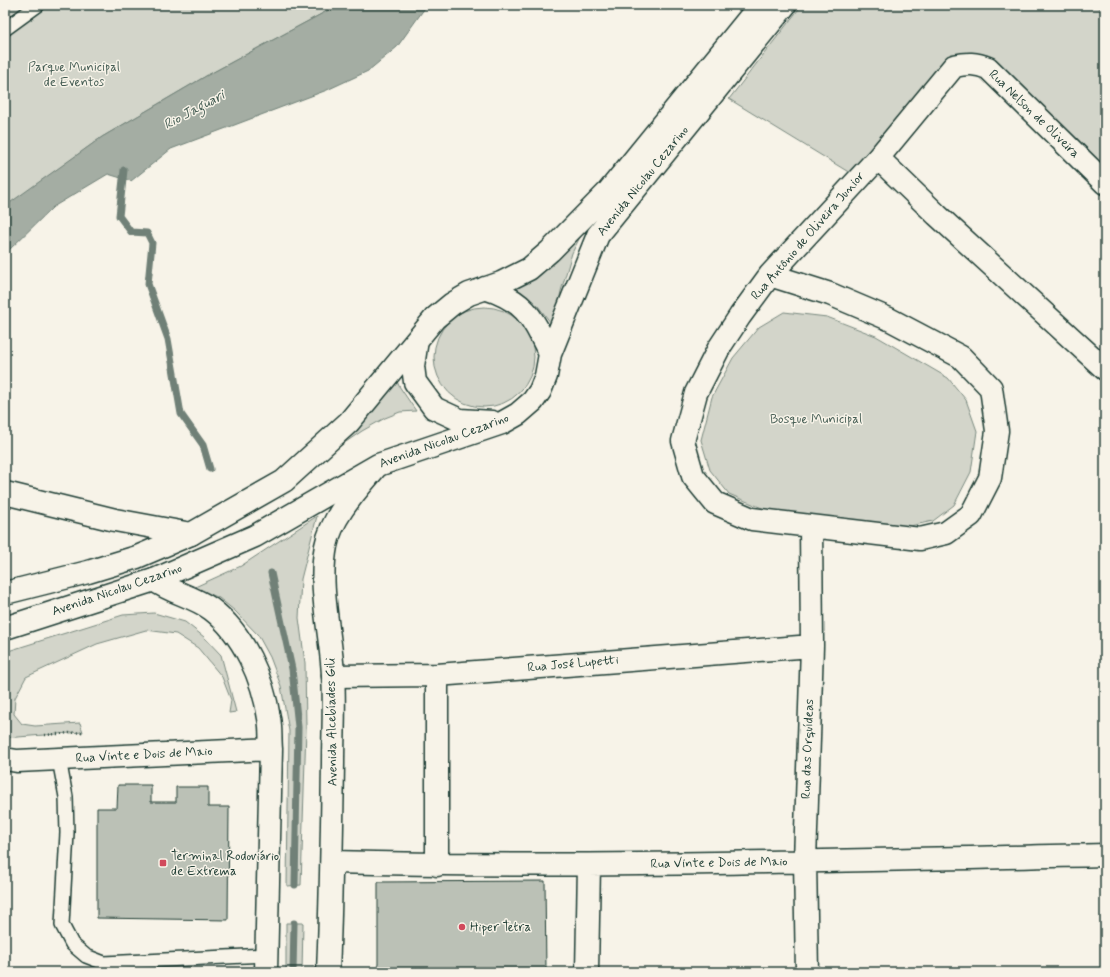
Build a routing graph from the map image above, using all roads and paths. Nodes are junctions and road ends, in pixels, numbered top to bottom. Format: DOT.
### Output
graph roads {
  1 [pos="38,5"];
  2 [pos="760,5"];
  3 [pos="785,5"];
  4 [pos="5,29"];
  5 [pos="878,158"];
  6 [pos="1105,183"];
  7 [pos="770,275"];
  8 [pos="485,288"];
  9 [pos="417,340"];
  10 [pos="550,354"];
  11 [pos="1105,369"];
  12 [pos="502,423"];
  13 [pos="378,465"];
  14 [pos="5,493"];
  15 [pos="811,526"];
  16 [pos="190,534"];
  17 [pos="154,580"];
  18 [pos="5,593"];
  19 [pos="5,628"];
  20 [pos="812,646"];
  21 [pos="437,675"];
  22 [pos="333,676"];
  23 [pos="271,749"];
  24 [pos="60,759"];
  25 [pos="9,761"];
  26 [pos="1105,855"];
  27 [pos="805,861"];
  28 [pos="332,862"];
  29 [pos="437,865"];
  30 [pos="589,865"];
  31 [pos="267,963"];
  32 [pos="328,972"];
  33 [pos="587,972"];
  34 [pos="807,972"];
  1 -- 4 [label="lane"];
  2 -- 8 [label="street, Avenida Nicolau Cezarino"];
  3 -- 10 [label="street, Avenida Nicolau Cezarino"];
  5 -- 6 [label="street, Rua Nelson de Oliveira"];
  5 -- 7 [label="street, Rua Antônio de Oliveira Junior"];
  5 -- 11 [label="street"];
  7 -- 15 [label="street, Rua Antônio de Oliveira Junior"];
  7 -- 15 [label="street"];
  8 -- 9 [label="street, Avenida Nicolau Cezarino"];
  8 -- 10 [label="street"];
  9 -- 12 [label="street"];
  9 -- 16 [label="street, Avenida Nicolau Cezarino"];
  10 -- 12 [label="street, Avenida Nicolau Cezarino"];
  12 -- 13 [label="street, Avenida Nicolau Cezarino"];
  13 -- 17 [label="street, Avenida Nicolau Cezarino"];
  13 -- 22 [label="street, Avenida Alcebíades Gili"];
  14 -- 16 [label="street"];
  15 -- 20 [label="street, Rua das Orquídeas"];
  16 -- 18 [label="street, Avenida Nicolau Cezarino"];
  17 -- 19 [label="street, Avenida Nicolau Cezarino"];
  17 -- 23 [label="street"];
  20 -- 21 [label="street, Rua José Lupetti"];
  20 -- 27 [label="street, Rua das Orquídeas"];
  21 -- 22 [label="street, Rua José Lupetti"];
  21 -- 29 [label="street"];
  22 -- 28 [label="street, Avenida Alcebíades Gili"];
  23 -- 24 [label="street, Rua Vinte e Dois de Maio"];
  23 -- 31 [label="street"];
  24 -- 25 [label="street, Rua Vinte e Dois de Maio"];
  24 -- 31 [label="lane"];
  26 -- 27 [label="street, Rua Vinte e Dois de Maio"];
  27 -- 30 [label="street, Rua Vinte e Dois de Maio"];
  27 -- 34 [label="street, Rua das Orquídeas"];
  28 -- 29 [label="street, Rua Vinte e Dois de Maio"];
  28 -- 32 [label="street, Avenida Alcebíades Gili"];
  29 -- 30 [label="street, Rua Vinte e Dois de Maio"];
  30 -- 33 [label="street"];
}
